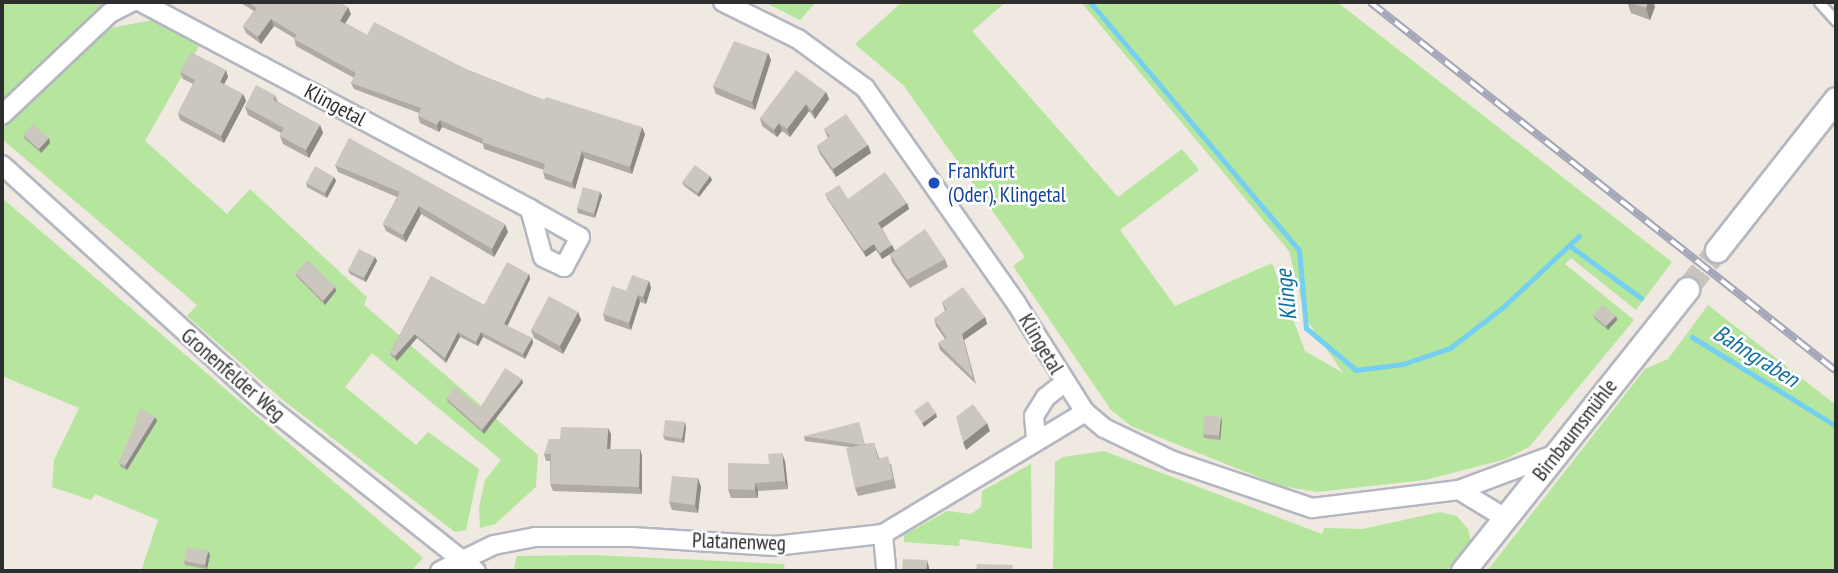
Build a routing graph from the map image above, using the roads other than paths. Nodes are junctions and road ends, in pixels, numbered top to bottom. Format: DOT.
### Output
graph roads {
  1 [pos="132,2"];
  2 [pos="141,2"];
  3 [pos="723,2"];
  4 [pos="1819,2"];
  5 [pos="1836,21"];
  6 [pos="1836,99"];
  7 [pos="2,115"];
  8 [pos="2,165"];
  9 [pos="530,209"];
  10 [pos="1717,250"];
  11 [pos="1687,289"];
  12 [pos="1064,383"];
  13 [pos="1085,412"];
  14 [pos="1035,439"];
  15 [pos="1556,454"];
  16 [pos="1460,490"];
  17 [pos="1505,518"];
  18 [pos="883,534"];
  19 [pos="460,558"];
  20 [pos="440,571"];
  21 [pos="476,571"];
  22 [pos="886,571"];
  23 [pos="1463,571"];
  1 -- 7 [label="street"];
  2 -- 9 [label="street, Klingetal"];
  3 -- 12 [label="street, Klingetal"];
  4 -- 5 [label="lane"];
  6 -- 10 [label="main road"];
  8 -- 19 [label="street, Gronenfelder Weg"];
  11 -- 15 [label="main road, Birnbaumsmühle"];
  12 -- 13 [label="street, Klingetal"];
  12 -- 14 [label="street"];
  13 -- 14 [label="street, Platanenweg"];
  13 -- 16 [label="street, Klingetal"];
  14 -- 18 [label="street, Platanenweg"];
  15 -- 16 [label="street, Klingetal"];
  15 -- 17 [label="main road, Birnbaumsmühle"];
  16 -- 17 [label="street"];
  17 -- 23 [label="main road, Birnbaumsmühle"];
  18 -- 19 [label="street, Platanenweg"];
  18 -- 22 [label="street"];
  19 -- 20 [label="street, Platanenweg"];
  19 -- 21 [label="street, Gronenfelder Weg"];
}
